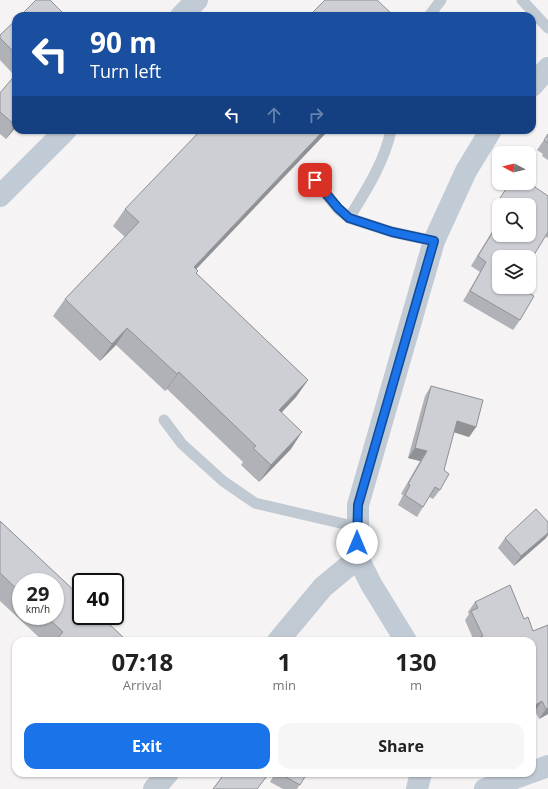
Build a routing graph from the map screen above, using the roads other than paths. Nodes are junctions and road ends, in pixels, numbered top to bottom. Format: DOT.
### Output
graph roads {
  1 [pos="197,0"];
  2 [pos="440,0"];
  3 [pos="522,0"];
  4 [pos="185,12"];
  5 [pos="432,12"];
  6 [pos="533,12"];
  7 [pos="536,15"];
  8 [pos="548,28"];
  9 [pos="548,68"];
  10 [pos="536,82"];
  11 [pos="62,134"];
  12 [pos="390,134"];
  13 [pos="489,134"];
  14 [pos="307,171"];
  15 [pos="0,196"];
  16 [pos="349,218"];
  17 [pos="434,241"];
  18 [pos="164,420"];
  19 [pos="357,527"];
  20 [pos="358,558"];
  21 [pos="281,637"];
  22 [pos="404,637"];
  23 [pos="548,766"];
  24 [pos="536,770"];
  25 [pos="164,777"];
  26 [pos="420,777"];
  27 [pos="518,777"];
  28 [pos="154,789"];
  29 [pos="417,789"];
  30 [pos="485,789"];
  1 -- 4 [label="street"];
  2 -- 5 [label="lane"];
  3 -- 6 [label="lane"];
  7 -- 8 [label="lane"];
  9 -- 10 [label="street"];
  11 -- 15 [label="street"];
  12 -- 16 [label="lane"];
  13 -- 17 [label="street"];
  14 -- 16 [label="lane"];
  16 -- 17 [label="lane"];
  17 -- 19 [label="street"];
  18 -- 19 [label="lane"];
  19 -- 20 [label="street"];
  20 -- 21 [label="street"];
  20 -- 22 [label="street"];
  23 -- 24 [label="street"];
  25 -- 28 [label="street"];
  26 -- 29 [label="street"];
  27 -- 30 [label="street"];
}
